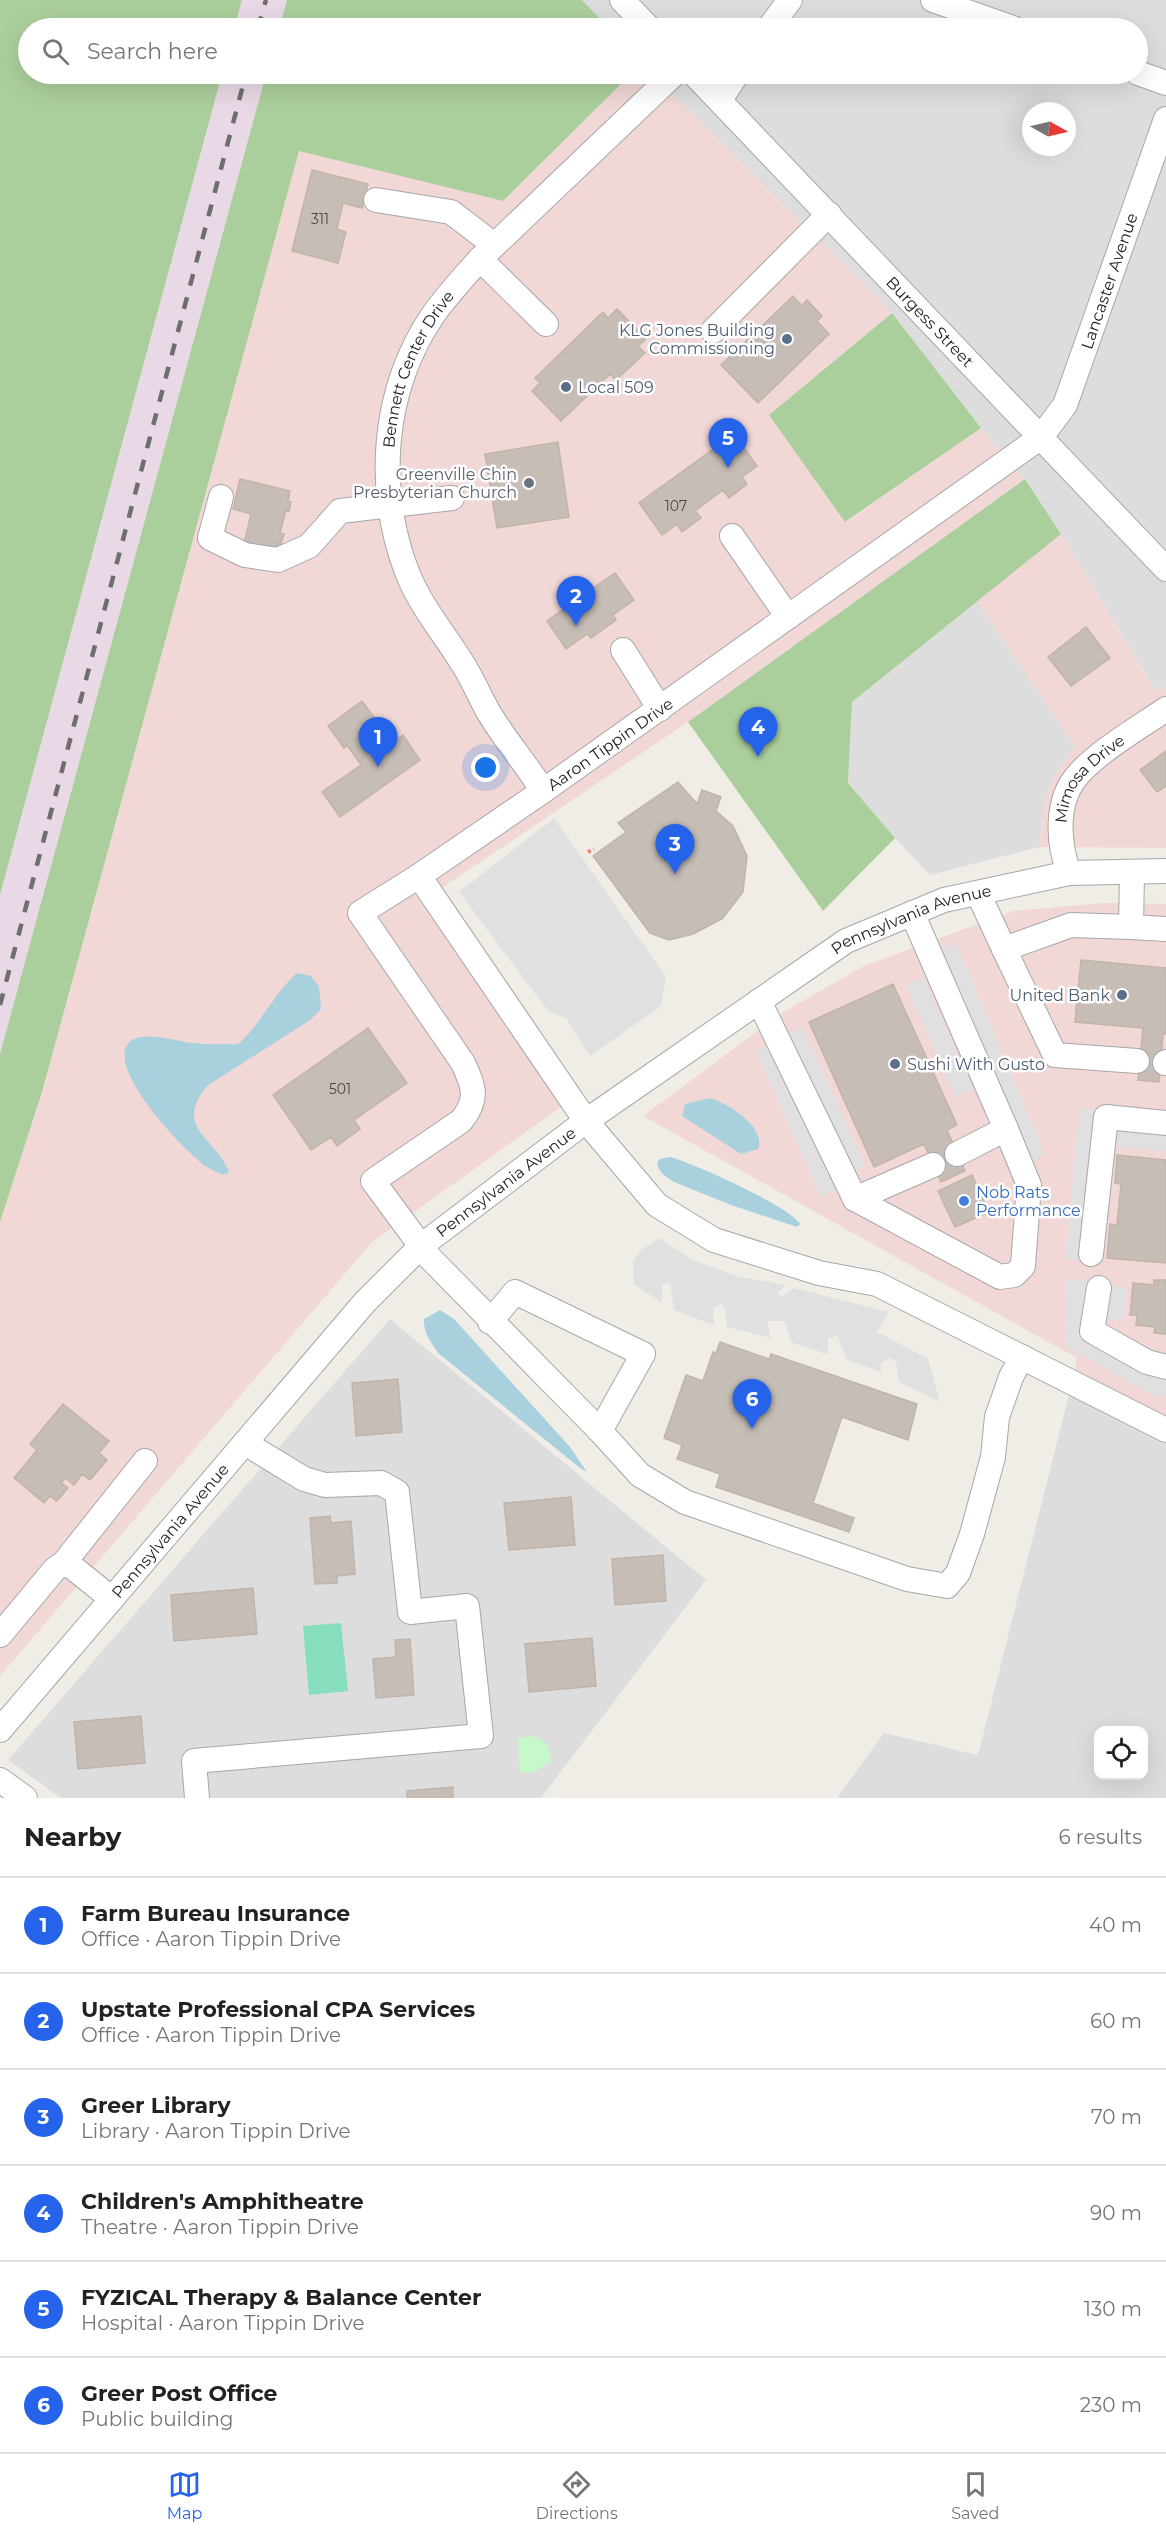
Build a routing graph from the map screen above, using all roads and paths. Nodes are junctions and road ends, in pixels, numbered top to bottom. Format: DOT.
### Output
graph roads {
  1 [pos="622,0"];
  2 [pos="790,0"];
  3 [pos="933,0"];
  4 [pos="639,18"];
  5 [pos="776,18"];
  6 [pos="984,18"];
  7 [pos="1148,77"];
  8 [pos="1166,83"];
  9 [pos="663,84"];
  10 [pos="704,84"];
  11 [pos="730,84"];
  12 [pos="720,100"];
  13 [pos="1166,119"];
  14 [pos="376,200"];
  15 [pos="829,214"];
  16 [pos="487,252"];
  17 [pos="546,324"];
  18 [pos="713,331"];
  19 [pos="1041,437"];
  20 [pos="221,497"];
  21 [pos="452,498"];
  22 [pos="390,507"];
  23 [pos="732,536"];
  24 [pos="1166,569"];
  25 [pos="788,617"];
  26 [pos="623,650"];
  27 [pos="660,708"];
  28 [pos="1166,709"];
  29 [pos="543,792"];
  30 [pos="594,849"];
  31 [pos="588,852"];
  32 [pos="1132,872"];
  33 [pos="1166,872"];
  34 [pos="1069,873"];
  35 [pos="419,876"];
  36 [pos="978,893"];
  37 [pos="912,914"];
  38 [pos="1131,927"];
  39 [pos="1166,929"];
  40 [pos="1004,949"];
  41 [pos="759,1001"];
  42 [pos="1137,1061"];
  43 [pos="586,1121"];
  44 [pos="1166,1123"];
  45 [pos="1006,1129"];
  46 [pos="957,1154"];
  47 [pos="933,1165"];
  48 [pos="855,1199"];
  49 [pos="421,1246"];
  50 [pos="1091,1254"];
  51 [pos="1100,1288"];
  52 [pos="490,1322"];
  53 [pos="1022,1357"];
  54 [pos="1166,1367"];
  55 [pos="1166,1430"];
  56 [pos="600,1431"];
  57 [pos="244,1443"];
  58 [pos="145,1461"];
  59 [pos="63,1564"];
  60 [pos="112,1599"];
  61 [pos="0,1635"];
  62 [pos="0,1730"];
  63 [pos="0,1779"];
  64 [pos="25,1798"];
  65 [pos="197,1798"];
  1 -- 4 [label="street"];
  2 -- 5 [label="street"];
  3 -- 6 [label="street"];
  7 -- 8 [label="street"];
  9 -- 16 [label="street, Bennett Center Drive"];
  10 -- 12 [label="street, Burgess Street"];
  11 -- 12 [label="street"];
  12 -- 15 [label="street, Burgess Street"];
  13 -- 19 [label="street, Lancaster Avenue"];
  14 -- 16 [label="street"];
  15 -- 18 [label="street"];
  15 -- 19 [label="street, Burgess Street"];
  16 -- 17 [label="street"];
  16 -- 22 [label="street, Bennett Center Drive"];
  19 -- 24 [label="street, Burgess Street"];
  19 -- 25 [label="street, Aaron Tippin Drive"];
  20 -- 22 [label="street"];
  21 -- 22 [label="street"];
  22 -- 29 [label="street, Bennett Center Drive"];
  23 -- 25 [label="street"];
  25 -- 27 [label="street, Aaron Tippin Drive"];
  26 -- 27 [label="street"];
  27 -- 29 [label="street, Aaron Tippin Drive"];
  28 -- 34 [label="street, Mimosa Drive"];
  29 -- 35 [label="street, Aaron Tippin Drive"];
  30 -- 31 [label="path"];
  32 -- 33 [label="street, Pennsylvania Avenue"];
  32 -- 34 [label="street, Pennsylvania Avenue"];
  32 -- 38 [label="street"];
  34 -- 36 [label="street, Pennsylvania Avenue"];
  35 -- 43 [label="street"];
  35 -- 49 [label="street, Aaron Tippin Drive"];
  36 -- 37 [label="street, Pennsylvania Avenue"];
  36 -- 40 [label="street"];
  37 -- 41 [label="street, Pennsylvania Avenue"];
  37 -- 45 [label="street"];
  38 -- 39 [label="street"];
  38 -- 40 [label="street"];
  40 -- 42 [label="street"];
  41 -- 43 [label="street, Pennsylvania Avenue"];
  41 -- 48 [label="street"];
  43 -- 49 [label="street, Pennsylvania Avenue"];
  43 -- 53 [label="street"];
  44 -- 50 [label="street"];
  45 -- 46 [label="street"];
  45 -- 48 [label="street"];
  47 -- 48 [label="street"];
  49 -- 52 [label="street"];
  49 -- 57 [label="street, Pennsylvania Avenue"];
  51 -- 54 [label="street"];
  52 -- 56 [label="street"];
  52 -- 56 [label="street"];
  53 -- 55 [label="street"];
  53 -- 56 [label="street"];
  57 -- 60 [label="street, Pennsylvania Avenue"];
  57 -- 65 [label="street"];
  58 -- 59 [label="street"];
  59 -- 60 [label="street"];
  59 -- 61 [label="street"];
  60 -- 62 [label="street, Pennsylvania Avenue"];
  63 -- 64 [label="street"];
}
